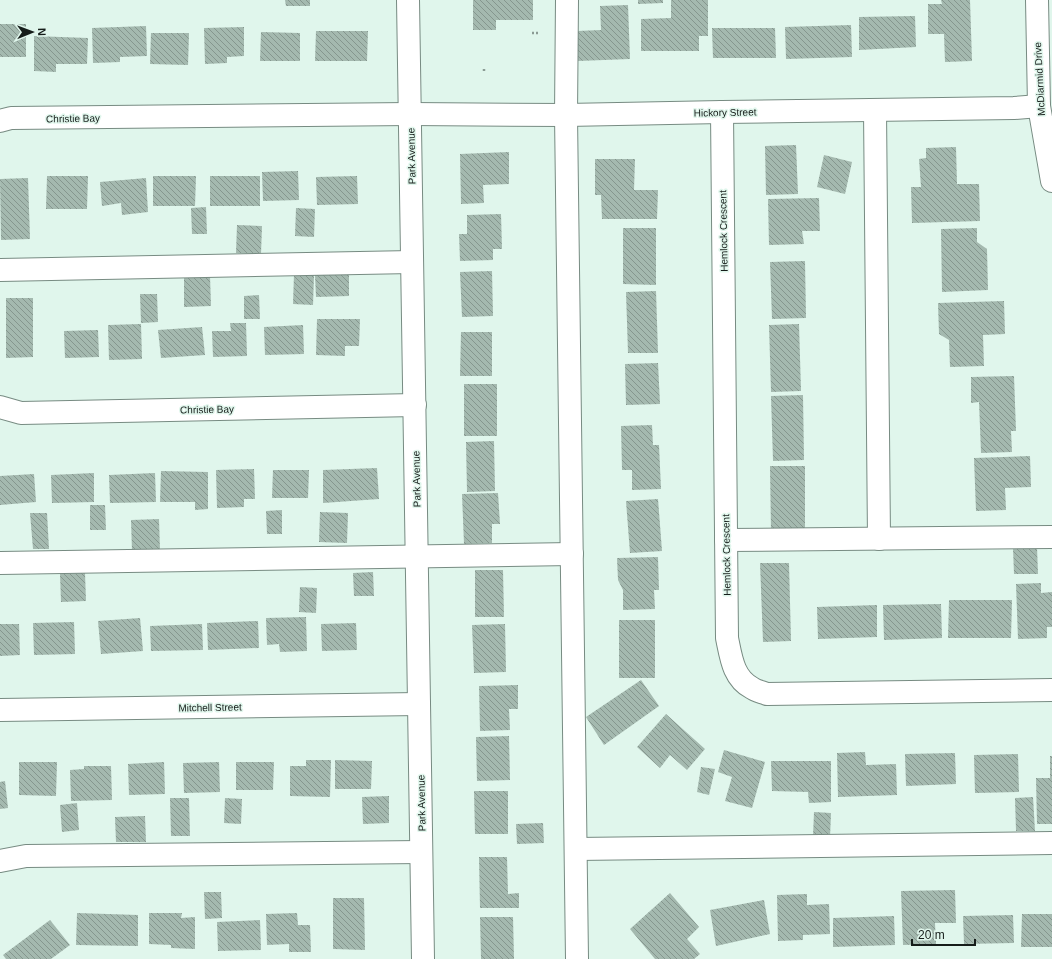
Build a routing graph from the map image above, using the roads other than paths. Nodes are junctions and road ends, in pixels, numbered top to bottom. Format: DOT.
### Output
graph roads {
  1 [pos="408,0"];
  2 [pos="567,0"];
  3 [pos="1037,0"];
  4 [pos="1039,106"];
  5 [pos="875,110"];
  6 [pos="722,112"];
  7 [pos="410,114"];
  8 [pos="566,115"];
  9 [pos="0,121"];
  10 [pos="1052,181"];
  11 [pos="412,262"];
  12 [pos="0,270"];
  13 [pos="415,405"];
  14 [pos="0,407"];
  15 [pos="1052,537"];
  16 [pos="879,539"];
  17 [pos="726,540"];
  18 [pos="572,554"];
  19 [pos="417,556"];
  20 [pos="0,563"];
  21 [pos="1052,690"];
  22 [pos="419,704"];
  23 [pos="0,710"];
  24 [pos="1052,844"];
  25 [pos="576,849"];
  26 [pos="421,852"];
  27 [pos="0,861"];
  28 [pos="423,959"];
  29 [pos="577,959"];
  1 -- 7 [label="street, Park Avenue"];
  2 -- 8 [label="street"];
  3 -- 4 [label="street, McDiarmid Drive"];
  4 -- 5 [label="street, Hickory Street"];
  4 -- 10 [label="street, McDiarmid Drive"];
  5 -- 6 [label="street, Hickory Street"];
  5 -- 16 [label="street"];
  6 -- 8 [label="street, Hickory Street"];
  6 -- 17 [label="street, Hemlock Crescent"];
  7 -- 8 [label="street, Hickory Street"];
  7 -- 9 [label="street, Christie Bay"];
  7 -- 11 [label="street, Park Avenue"];
  8 -- 18 [label="street"];
  11 -- 12 [label="street"];
  11 -- 13 [label="street, Park Avenue"];
  13 -- 14 [label="street, Christie Bay"];
  13 -- 19 [label="street, Park Avenue"];
  15 -- 16 [label="street"];
  16 -- 17 [label="street"];
  17 -- 21 [label="street, Hemlock Crescent"];
  18 -- 19 [label="street"];
  18 -- 25 [label="street"];
  19 -- 20 [label="street"];
  19 -- 22 [label="street, Park Avenue"];
  22 -- 23 [label="street, Mitchell Street"];
  22 -- 26 [label="street, Park Avenue"];
  24 -- 25 [label="street"];
  25 -- 29 [label="street"];
  26 -- 27 [label="street"];
  26 -- 28 [label="street, Park Avenue"];
}
